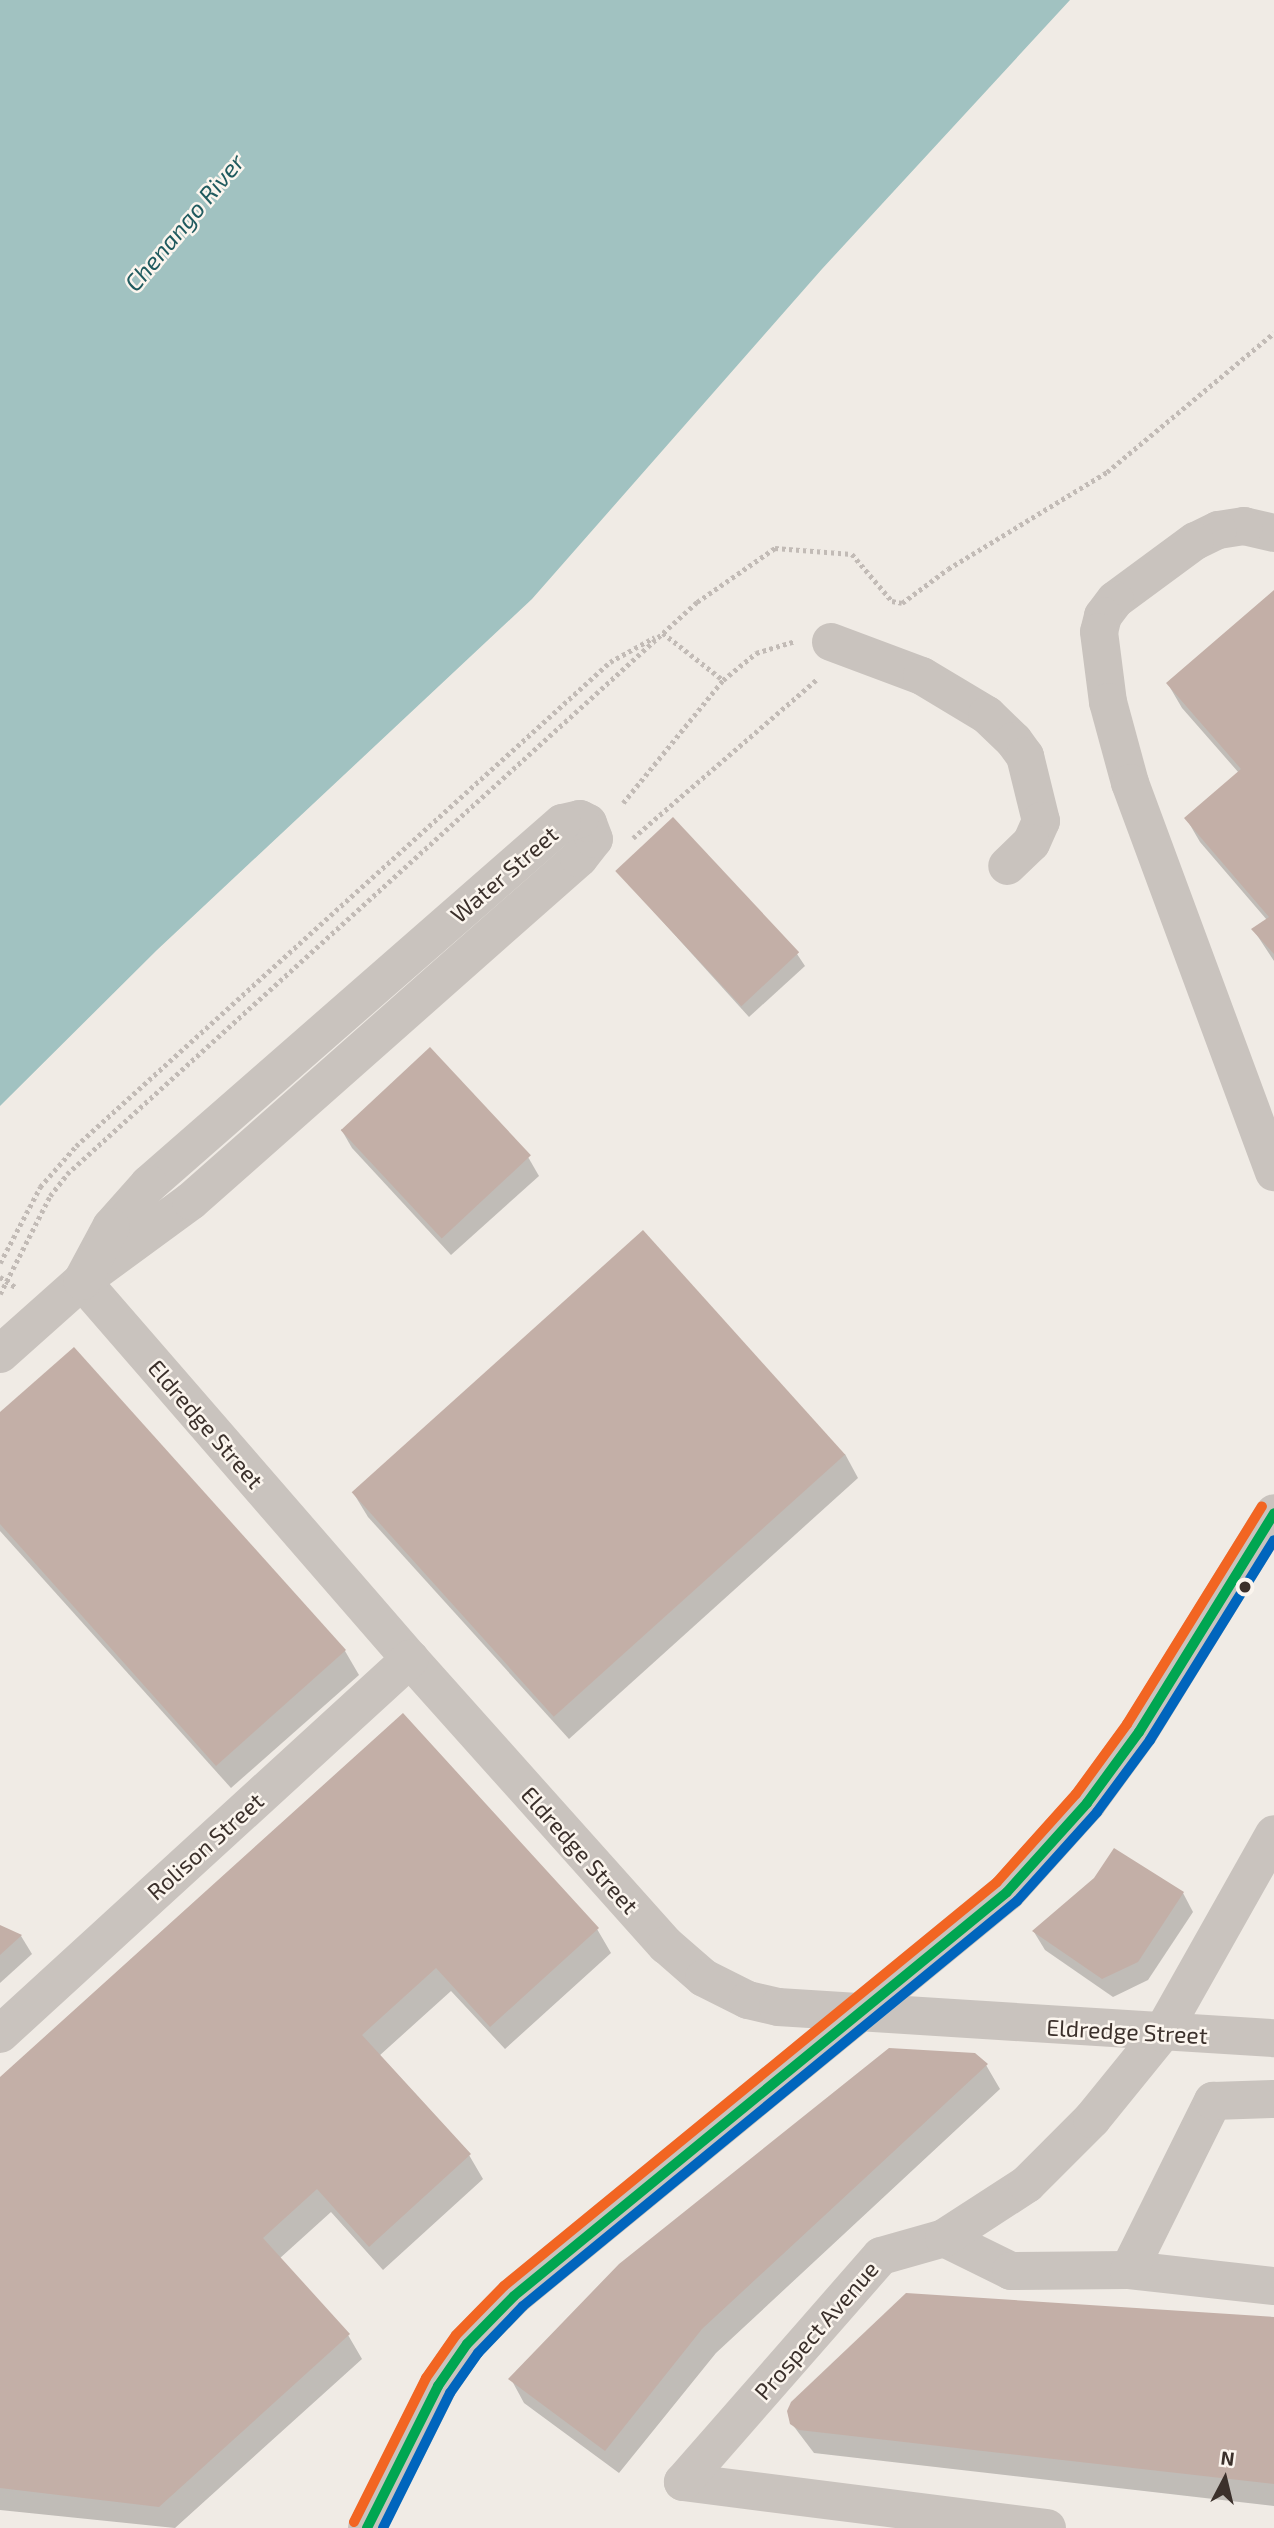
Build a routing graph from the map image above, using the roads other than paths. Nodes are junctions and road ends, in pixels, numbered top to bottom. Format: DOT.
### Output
graph roads {
  1 [pos="1274,533"];
  2 [pos="831,642"];
  3 [pos="593,830"];
  4 [pos="1007,866"];
  5 [pos="1274,1172"];
  6 [pos="82,1281"];
  7 [pos="0,1354"];
  8 [pos="1274,1513"];
  9 [pos="410,1659"];
  10 [pos="1274,1834"];
  11 [pos="857,2016"];
  12 [pos="1162,2033"];
  13 [pos="0,2034"];
  14 [pos="1274,2038"];
  15 [pos="1274,2099"];
  16 [pos="944,2238"];
  17 [pos="1129,2270"];
  18 [pos="1274,2286"];
  19 [pos="367,2528"];
  20 [pos="1047,2528"];
  1 -- 5 [label="street"];
  2 -- 4 [label="street"];
  3 -- 6 [label="street, Water Street"];
  6 -- 7 [label="street, Water Street"];
  6 -- 9 [label="street, Eldredge Street"];
  8 -- 11 [label="street"];
  9 -- 11 [label="street, Eldredge Street"];
  9 -- 13 [label="street, Rolison Street"];
  10 -- 12 [label="street, Prospect Avenue"];
  11 -- 12 [label="street, Eldredge Street"];
  11 -- 19 [label="street"];
  12 -- 14 [label="street, Eldredge Street"];
  12 -- 16 [label="street, Prospect Avenue"];
  15 -- 17 [label="street"];
  16 -- 17 [label="street"];
  16 -- 20 [label="street, Prospect Avenue"];
  17 -- 18 [label="street"];
}
